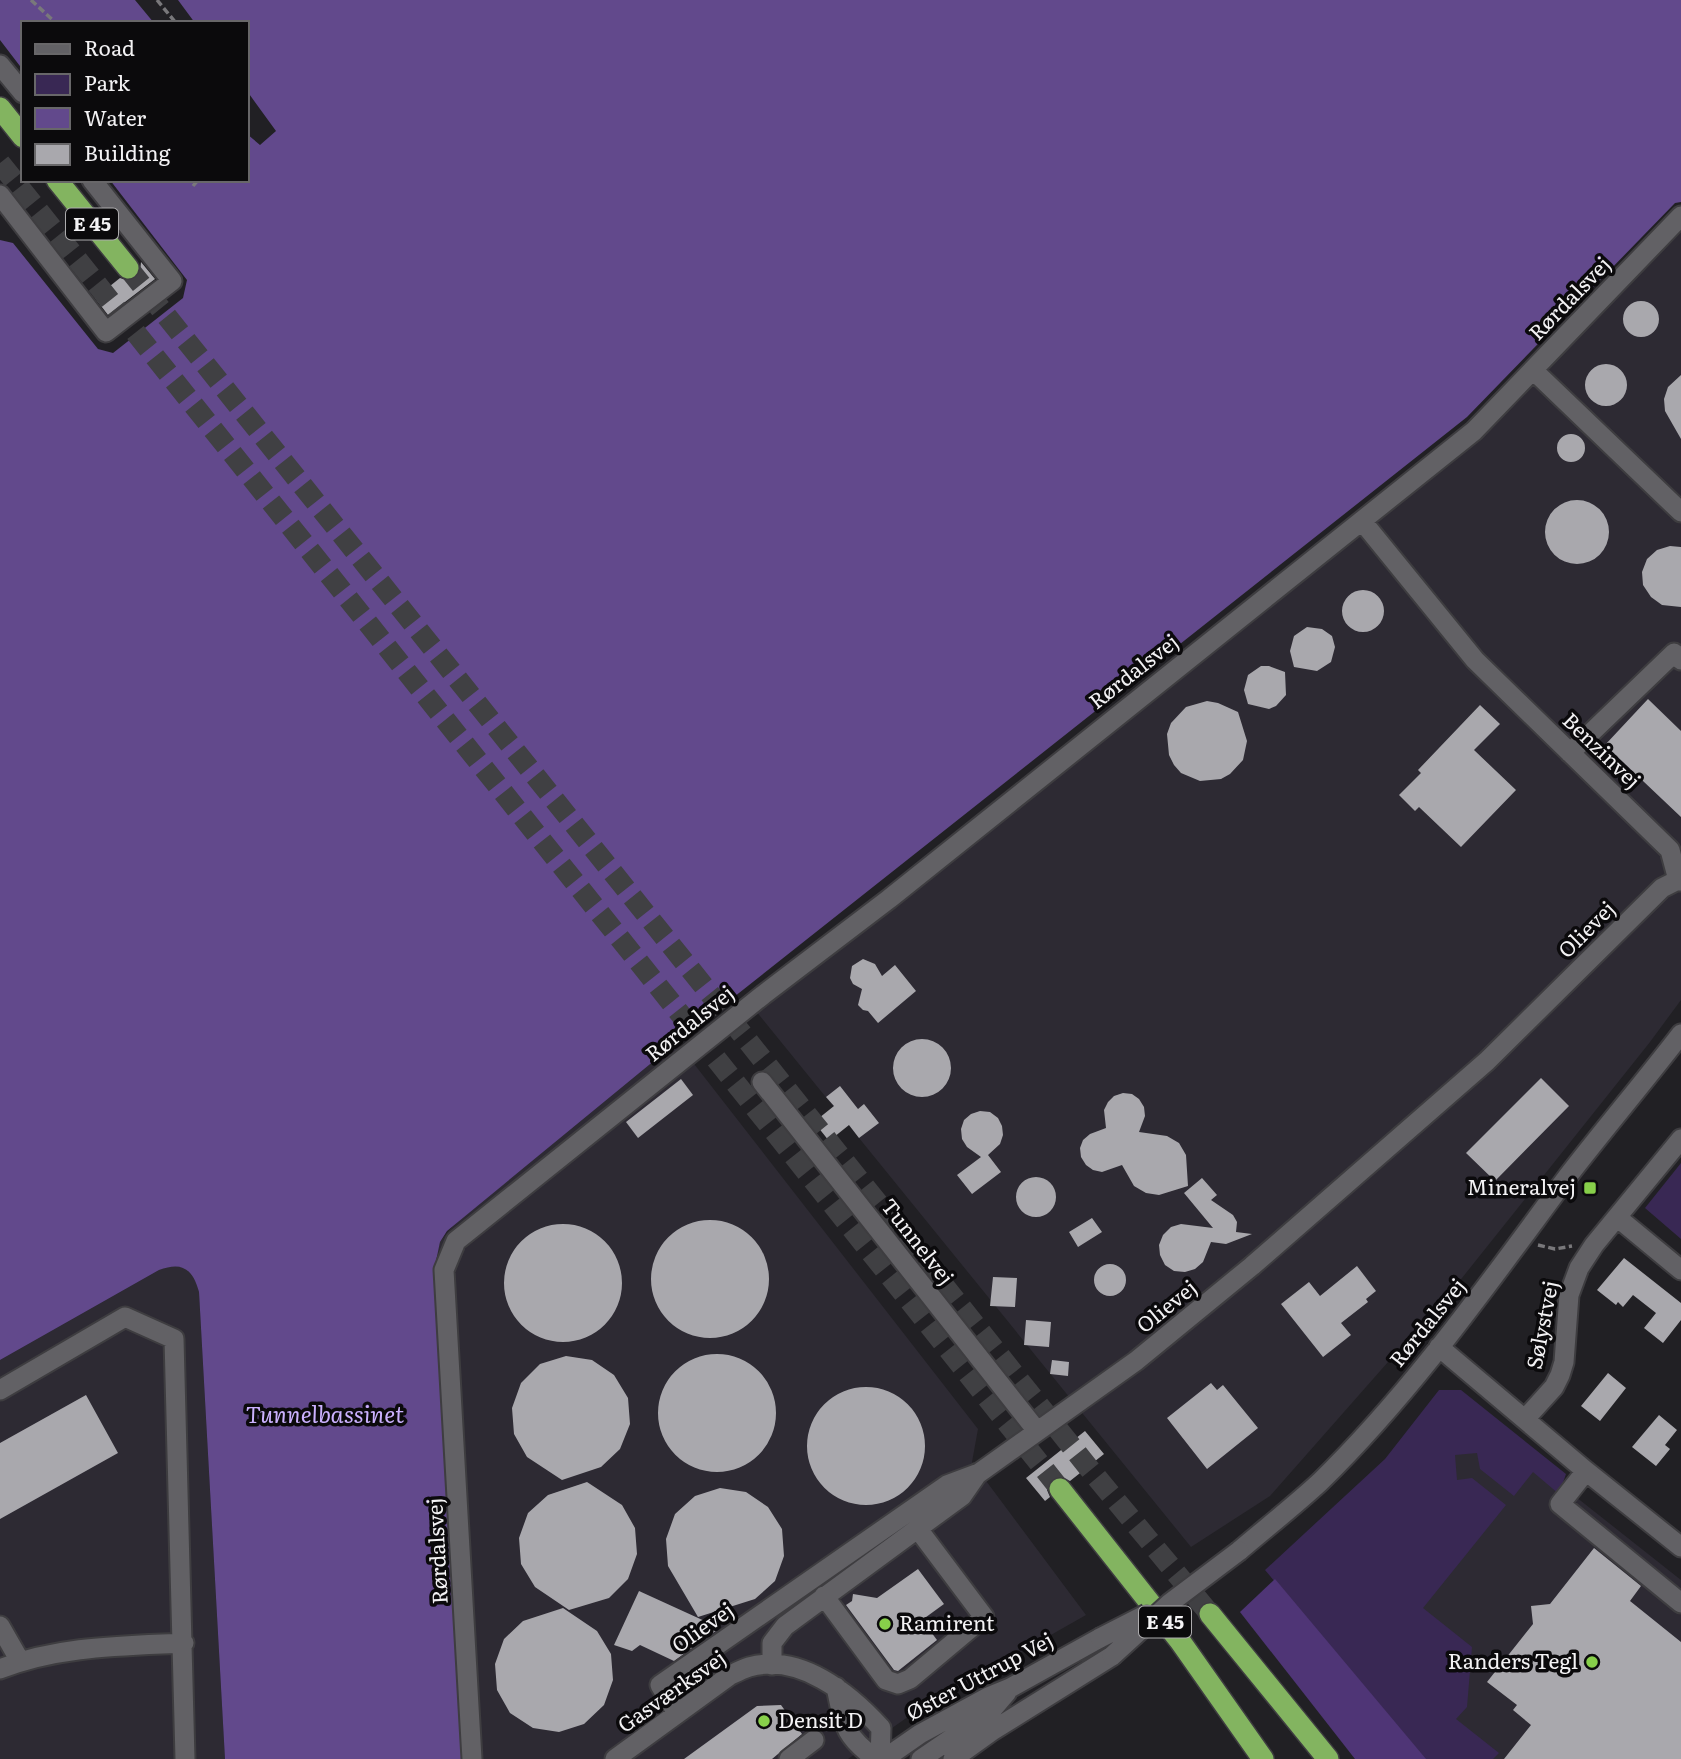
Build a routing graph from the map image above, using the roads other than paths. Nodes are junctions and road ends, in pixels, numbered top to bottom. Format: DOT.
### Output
graph roads {
  1 [pos="0,65"];
  2 [pos="21,91"];
  3 [pos="0,108"];
  4 [pos="21,134"];
  5 [pos="59,182"];
  6 [pos="94,182"];
  7 [pos="0,195"];
  8 [pos="1681,216"];
  9 [pos="128,268"];
  10 [pos="1533,370"];
  11 [pos="1681,512"];
  12 [pos="1362,521"];
  13 [pos="1679,653"];
  14 [pos="1570,753"];
  15 [pos="1680,876"];
  16 [pos="1681,1034"];
  17 [pos="762,1083"];
  18 [pos="1681,1139"];
  19 [pos="1618,1217"];
  20 [pos="1681,1270"];
  21 [pos="1439,1347"];
  22 [pos="0,1390"];
  23 [pos="1525,1419"];
  24 [pos="1037,1430"];
  25 [pos="1586,1471"];
  26 [pos="979,1473"];
  27 [pos="1060,1489"];
  28 [pos="918,1529"];
  29 [pos="1681,1547"];
  30 [pos="824,1596"];
  31 [pos="1170,1603"];
  32 [pos="1681,1603"];
  33 [pos="1210,1614"];
  34 [pos="0,1626"];
  35 [pos="1100,1638"];
  36 [pos="184,1643"];
  37 [pos="20,1661"];
  38 [pos="772,1665"];
  39 [pos="0,1669"];
  40 [pos="836,1688"];
  41 [pos="1010,1688"];
  42 [pos="677,1713"];
  43 [pos="814,1740"];
  44 [pos="185,1759"];
  45 [pos="472,1759"];
  46 [pos="615,1759"];
  47 [pos="789,1759"];
  48 [pos="880,1759"];
  49 [pos="921,1759"];
  50 [pos="953,1759"];
  51 [pos="1263,1759"];
  52 [pos="1328,1759"];
  1 -- 2 [label="street"];
  3 -- 4 [label="highway"];
  5 -- 9 [label="highway, E 45"];
  6 -- 7 [label="street"];
  8 -- 10 [label="street, Rørdalsvej"];
  10 -- 11 [label="street"];
  10 -- 12 [label="street, Rørdalsvej"];
  12 -- 14 [label="street, Benzinvej"];
  12 -- 45 [label="street, Rørdalsvej"];
  13 -- 14 [label="street"];
  14 -- 15 [label="street, Benzinvej"];
  15 -- 24 [label="street, Olievej"];
  16 -- 21 [label="street, Rørdalsvej"];
  17 -- 24 [label="street, Tunnelvej"];
  18 -- 19 [label="street, Sølystvej"];
  19 -- 20 [label="street"];
  19 -- 23 [label="street, Sølystvej"];
  21 -- 23 [label="street"];
  21 -- 31 [label="street, Rørdalsvej, bridge"];
  22 -- 36 [label="street"];
  23 -- 25 [label="street"];
  24 -- 26 [label="street, Olievej"];
  25 -- 29 [label="street"];
  25 -- 32 [label="street"];
  26 -- 28 [label="street"];
  26 -- 42 [label="street, Olievej"];
  27 -- 51 [label="highway, E 45"];
  28 -- 30 [label="street"];
  28 -- 30 [label="street"];
  30 -- 38 [label="street"];
  31 -- 35 [label="street, Rørdalsvej, bridge"];
  31 -- 50 [label="street, Rørdalsvej, bridge"];
  33 -- 52 [label="highway, E 45"];
  34 -- 37 [label="street"];
  35 -- 41 [label="street, Øster Uttrup Vej"];
  36 -- 37 [label="street"];
  36 -- 44 [label="street"];
  37 -- 39 [label="street"];
  38 -- 40 [label="street, Gasværksvej"];
  38 -- 42 [label="street, Gasværksvej"];
  40 -- 48 [label="street"];
  40 -- 48 [label="street, Gasværksvej"];
  41 -- 48 [label="street, Øster Uttrup Vej"];
  41 -- 49 [label="street"];
  42 -- 46 [label="street, Gasværksvej"];
  43 -- 47 [label="street"];
}
